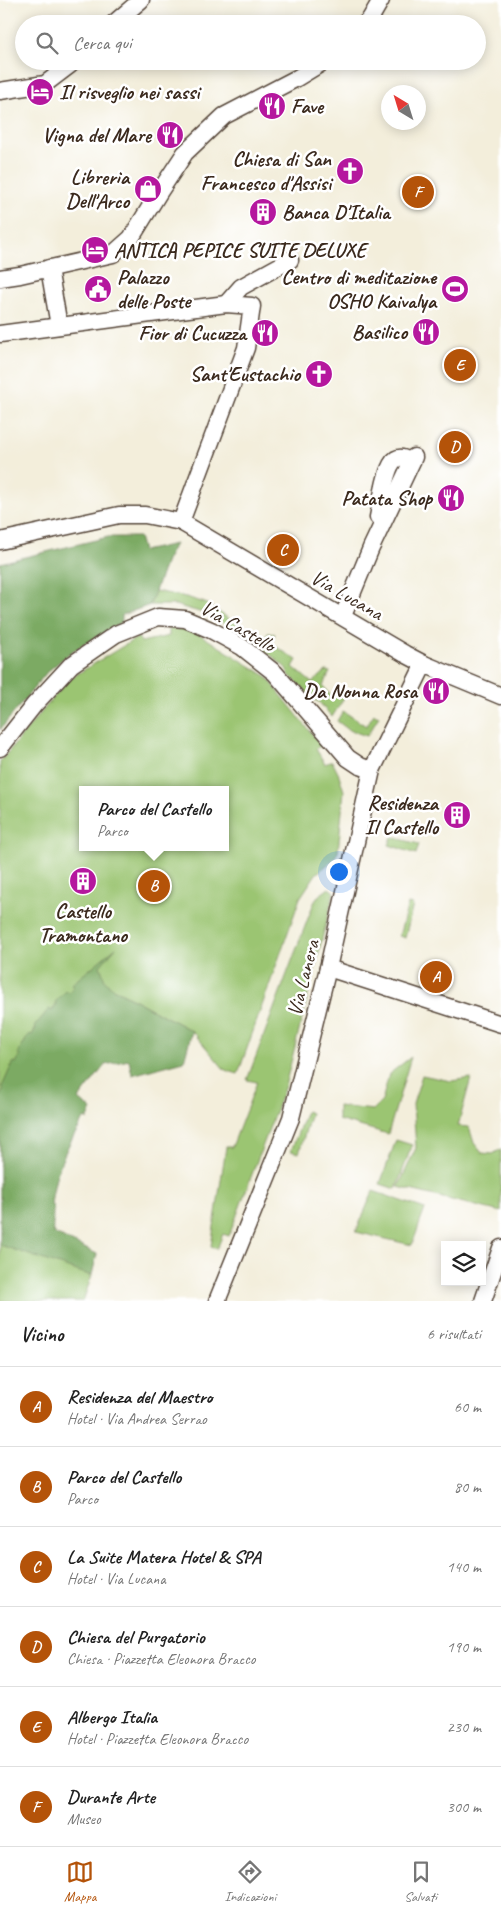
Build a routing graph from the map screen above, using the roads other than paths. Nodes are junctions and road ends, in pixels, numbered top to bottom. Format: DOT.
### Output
graph roads {
  1 [pos="141,0"];
  2 [pos="380,0"];
  3 [pos="124,15"];
  4 [pos="372,15"];
  5 [pos="64,70"];
  6 [pos="310,70"];
  7 [pos="0,91"];
  8 [pos="290,260"];
  9 [pos="49,268"];
  10 [pos="0,278"];
  11 [pos="226,304"];
  12 [pos="59,326"];
  13 [pos="0,334"];
  14 [pos="412,459"];
  15 [pos="181,522"];
  16 [pos="0,541"];
  17 [pos="343,616"];
  18 [pos="424,664"];
  19 [pos="501,696"];
  20 [pos="0,748"];
  21 [pos="372,770"];
  22 [pos="328,968"];
  23 [pos="501,1024"];
  24 [pos="501,1248"];
  25 [pos="217,1301"];
  26 [pos="483,1301"];
  1 -- 3 [label="street"];
  2 -- 4 [label="street"];
  5 -- 7 [label="street"];
  6 -- 9 [label="street"];
  8 -- 11 [label="street"];
  9 -- 10 [label="street"];
  9 -- 12 [label="street"];
  11 -- 12 [label="street"];
  11 -- 15 [label="street"];
  12 -- 13 [label="street"];
  14 -- 17 [label="street"];
  15 -- 16 [label="street, Via Lucana"];
  15 -- 17 [label="street, Via Lucana"];
  17 -- 18 [label="street, Via Lucana"];
  18 -- 19 [label="street, Via Lucana"];
  18 -- 21 [label="street, Via Lanera"];
  20 -- 21 [label="street, Via Castello"];
  21 -- 22 [label="street, Via Lanera"];
  22 -- 23 [label="street"];
  22 -- 25 [label="street, Via Lanera"];
  24 -- 26 [label="street"];
}
